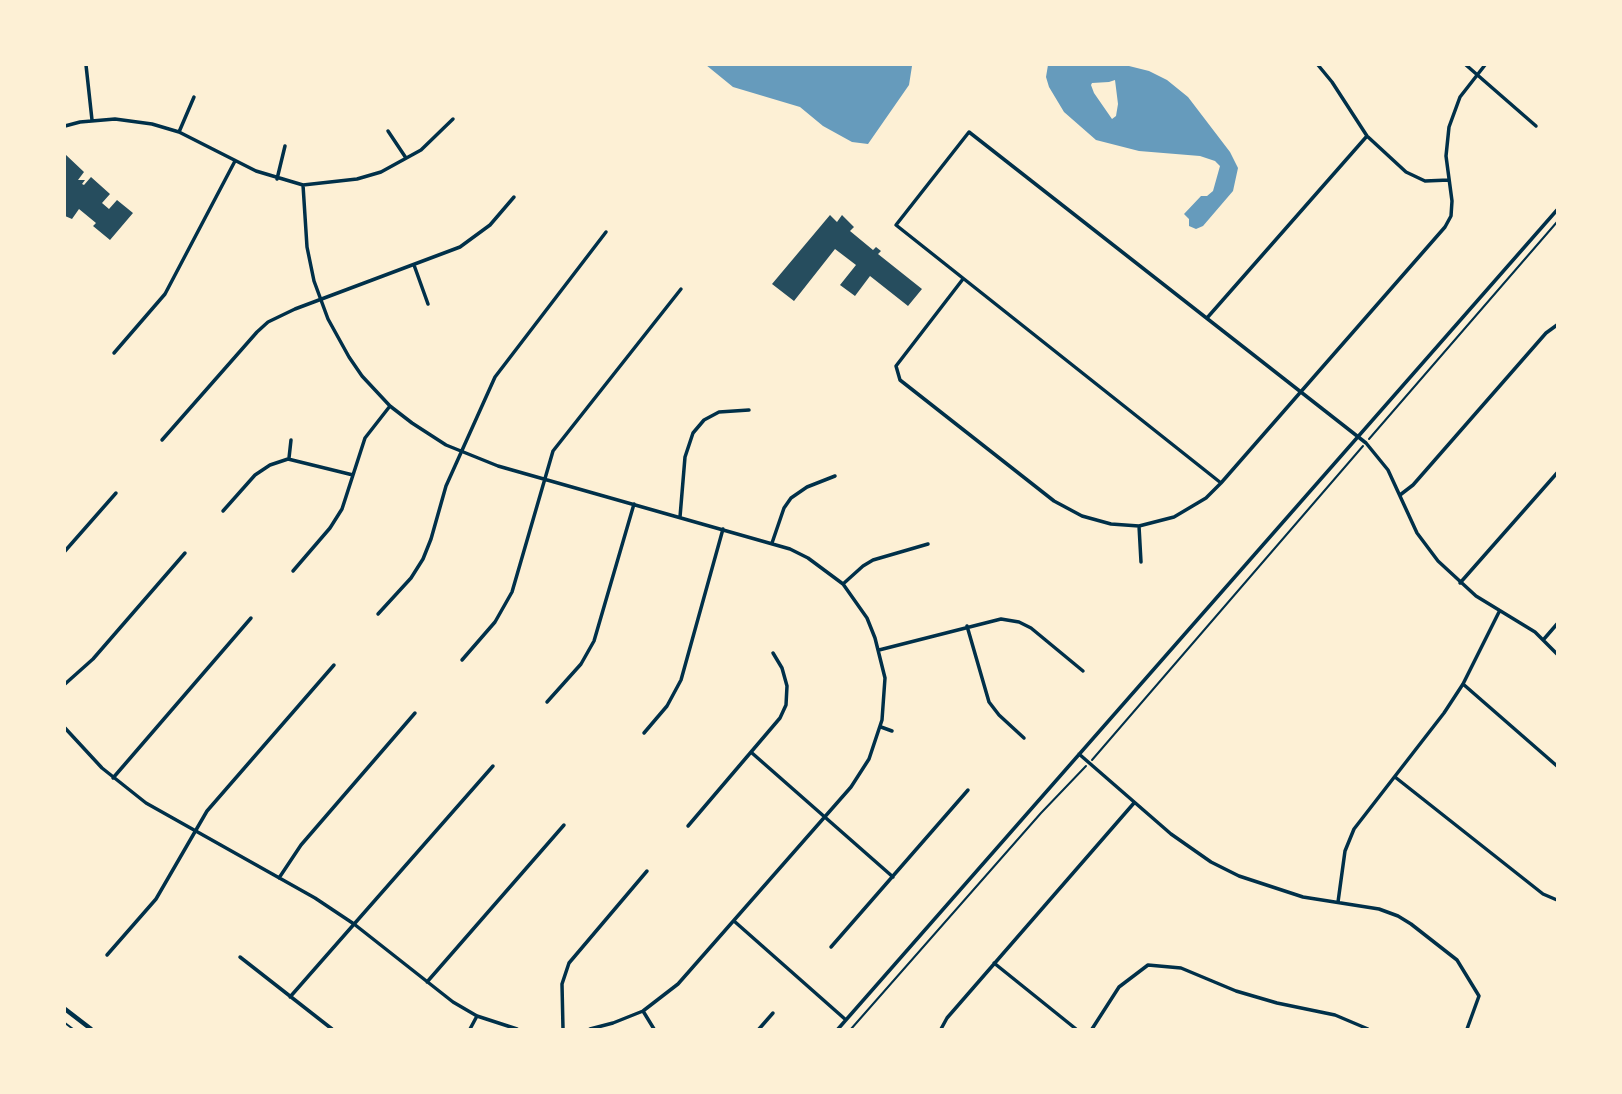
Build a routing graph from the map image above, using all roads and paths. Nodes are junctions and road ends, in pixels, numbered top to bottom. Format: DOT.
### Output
graph roads {
  1 [pos="86,65"];
  2 [pos="1318,65"];
  3 [pos="1466,65"];
  4 [pos="1485,65"];
  5 [pos="1476,74"];
  6 [pos="194,97"];
  7 [pos="453,119"];
  8 [pos="92,120"];
  9 [pos="65,126"];
  10 [pos="1536,126"];
  11 [pos="388,131"];
  12 [pos="179,132"];
  13 [pos="1367,136"];
  14 [pos="285,146"];
  15 [pos="406,158"];
  16 [pos="235,161"];
  17 [pos="277,179"];
  18 [pos="1449,180"];
  19 [pos="303,185"];
  20 [pos="514,197"];
  21 [pos="1557,211"];
  22 [pos="1557,222"];
  23 [pos="606,232"];
  24 [pos="414,265"];
  25 [pos="963,279"];
  26 [pos="681,289"];
  27 [pos="321,299"];
  28 [pos="428,304"];
  29 [pos="1207,318"];
  30 [pos="1557,325"];
  31 [pos="114,353"];
  32 [pos="1301,392"];
  33 [pos="390,406"];
  34 [pos="749,410"];
  35 [pos="1357,436"];
  36 [pos="1371,437"];
  37 [pos="162,440"];
  38 [pos="290,440"];
  39 [pos="1360,450"];
  40 [pos="461,452"];
  41 [pos="289,459"];
  42 [pos="1557,473"];
  43 [pos="353,475"];
  44 [pos="835,476"];
  45 [pos="544,479"];
  46 [pos="1221,482"];
  47 [pos="116,493"];
  48 [pos="1399,495"];
  49 [pos="634,504"];
  50 [pos="223,511"];
  51 [pos="680,517"];
  52 [pos="1139,526"];
  53 [pos="723,529"];
  54 [pos="772,543"];
  55 [pos="928,544"];
  56 [pos="65,551"];
  57 [pos="185,553"];
  58 [pos="1140,562"];
  59 [pos="293,571"];
  60 [pos="1460,583"];
  61 [pos="843,584"];
  62 [pos="1499,612"];
  63 [pos="378,614"];
  64 [pos="251,618"];
  65 [pos="1557,624"];
  66 [pos="967,626"];
  67 [pos="1544,639"];
  68 [pos="879,650"];
  69 [pos="773,653"];
  70 [pos="1557,654"];
  71 [pos="462,660"];
  72 [pos="334,665"];
  73 [pos="1083,671"];
  74 [pos="65,684"];
  75 [pos="1463,684"];
  76 [pos="547,702"];
  77 [pos="415,713"];
  78 [pos="881,727"];
  79 [pos="65,728"];
  80 [pos="892,731"];
  81 [pos="644,733"];
  82 [pos="1024,738"];
  83 [pos="752,753"];
  84 [pos="1079,754"];
  85 [pos="1089,763"];
  86 [pos="493,766"];
  87 [pos="1557,766"];
  88 [pos="1394,776"];
  89 [pos="113,778"];
  90 [pos="968,790"];
  91 [pos="1134,803"];
  92 [pos="825,817"];
  93 [pos="564,825"];
  94 [pos="688,826"];
  95 [pos="195,830"];
  96 [pos="647,871"];
  97 [pos="893,877"];
  98 [pos="279,878"];
  99 [pos="1557,900"];
  100 [pos="1337,903"];
  101 [pos="734,921"];
  102 [pos="354,924"];
  103 [pos="831,947"];
  104 [pos="107,955"];
  105 [pos="240,957"];
  106 [pos="994,963"];
  107 [pos="427,982"];
  108 [pos="290,997"];
  109 [pos="65,1009"];
  110 [pos="643,1011"];
  111 [pos="773,1013"];
  112 [pos="477,1016"];
  113 [pos="846,1020"];
  114 [pos="65,1023"];
  115 [pos="73,1029"];
  116 [pos="91,1029"];
  117 [pos="332,1029"];
  118 [pos="470,1029"];
  119 [pos="517,1029"];
  120 [pos="562,1029"];
  121 [pos="590,1029"];
  122 [pos="654,1029"];
  123 [pos="759,1029"];
  124 [pos="838,1029"];
  125 [pos="851,1029"];
  126 [pos="941,1029"];
  127 [pos="1076,1029"];
  128 [pos="1092,1029"];
  129 [pos="1368,1029"];
  130 [pos="1467,1029"];
  1 -- 8 [label="street"];
  2 -- 13 [label="street"];
  3 -- 5 [label="street"];
  4 -- 5 [label="street"];
  5 -- 10 [label="street"];
  5 -- 18 [label="street"];
  6 -- 12 [label="street"];
  7 -- 15 [label="street"];
  8 -- 9 [label="street"];
  8 -- 12 [label="street"];
  11 -- 15 [label="street"];
  12 -- 16 [label="street"];
  13 -- 18 [label="street"];
  13 -- 29 [label="street"];
  14 -- 17 [label="street"];
  15 -- 19 [label="street"];
  16 -- 17 [label="street"];
  16 -- 31 [label="street"];
  17 -- 19 [label="street"];
  18 -- 32 [label="street"];
  19 -- 27 [label="street"];
  20 -- 24 [label="street"];
  21 -- 35 [label="street"];
  22 -- 36 [label="path"];
  23 -- 40 [label="street"];
  24 -- 27 [label="street"];
  24 -- 28 [label="street"];
  25 -- 29 [label="street"];
  25 -- 46 [label="street"];
  25 -- 52 [label="street"];
  26 -- 45 [label="street"];
  27 -- 33 [label="street"];
  27 -- 37 [label="street"];
  29 -- 32 [label="street"];
  30 -- 48 [label="street"];
  32 -- 35 [label="street"];
  32 -- 46 [label="street"];
  33 -- 40 [label="street"];
  33 -- 43 [label="street"];
  34 -- 51 [label="street"];
  35 -- 48 [label="street"];
  35 -- 84 [label="street"];
  38 -- 41 [label="street"];
  39 -- 85 [label="path"];
  40 -- 45 [label="street"];
  40 -- 63 [label="street"];
  41 -- 43 [label="street"];
  41 -- 50 [label="street"];
  42 -- 60 [label="street"];
  43 -- 59 [label="street"];
  44 -- 54 [label="street"];
  45 -- 49 [label="street"];
  45 -- 71 [label="street"];
  46 -- 52 [label="street"];
  47 -- 56 [label="street"];
  48 -- 60 [label="street"];
  49 -- 51 [label="street"];
  49 -- 76 [label="street"];
  51 -- 53 [label="street"];
  52 -- 58 [label="street"];
  53 -- 54 [label="street"];
  53 -- 81 [label="street"];
  54 -- 61 [label="street"];
  55 -- 61 [label="street"];
  57 -- 74 [label="street"];
  60 -- 62 [label="street"];
  61 -- 68 [label="street"];
  62 -- 67 [label="street"];
  62 -- 75 [label="street"];
  64 -- 89 [label="street"];
  65 -- 67 [label="street"];
  66 -- 68 [label="street"];
  66 -- 73 [label="street"];
  66 -- 82 [label="street"];
  67 -- 70 [label="street"];
  68 -- 78 [label="street"];
  69 -- 83 [label="street"];
  72 -- 95 [label="street"];
  75 -- 87 [label="street"];
  75 -- 88 [label="street"];
  77 -- 98 [label="street"];
  78 -- 80 [label="street"];
  78 -- 92 [label="street"];
  79 -- 89 [label="street"];
  83 -- 92 [label="street"];
  83 -- 94 [label="street"];
  84 -- 85 [label="street"];
  84 -- 113 [label="street"];
  85 -- 91 [label="street"];
  85 -- 125 [label="path"];
  86 -- 102 [label="street"];
  88 -- 99 [label="street"];
  88 -- 100 [label="street"];
  89 -- 95 [label="street"];
  90 -- 97 [label="street"];
  91 -- 100 [label="street"];
  91 -- 106 [label="street"];
  92 -- 97 [label="street"];
  92 -- 101 [label="street"];
  93 -- 107 [label="street"];
  95 -- 98 [label="street"];
  95 -- 104 [label="street"];
  96 -- 120 [label="street"];
  97 -- 103 [label="street"];
  98 -- 102 [label="street"];
  100 -- 130 [label="street"];
  101 -- 110 [label="street"];
  101 -- 113 [label="street"];
  102 -- 107 [label="street"];
  102 -- 108 [label="street"];
  105 -- 108 [label="street"];
  106 -- 126 [label="street"];
  106 -- 127 [label="street"];
  107 -- 112 [label="street"];
  108 -- 117 [label="street"];
  109 -- 116 [label="street"];
  110 -- 121 [label="street"];
  110 -- 122 [label="street"];
  111 -- 123 [label="street"];
  112 -- 118 [label="street"];
  112 -- 119 [label="street"];
  113 -- 124 [label="street"];
  114 -- 115 [label="path"];
  128 -- 129 [label="street"];
}
